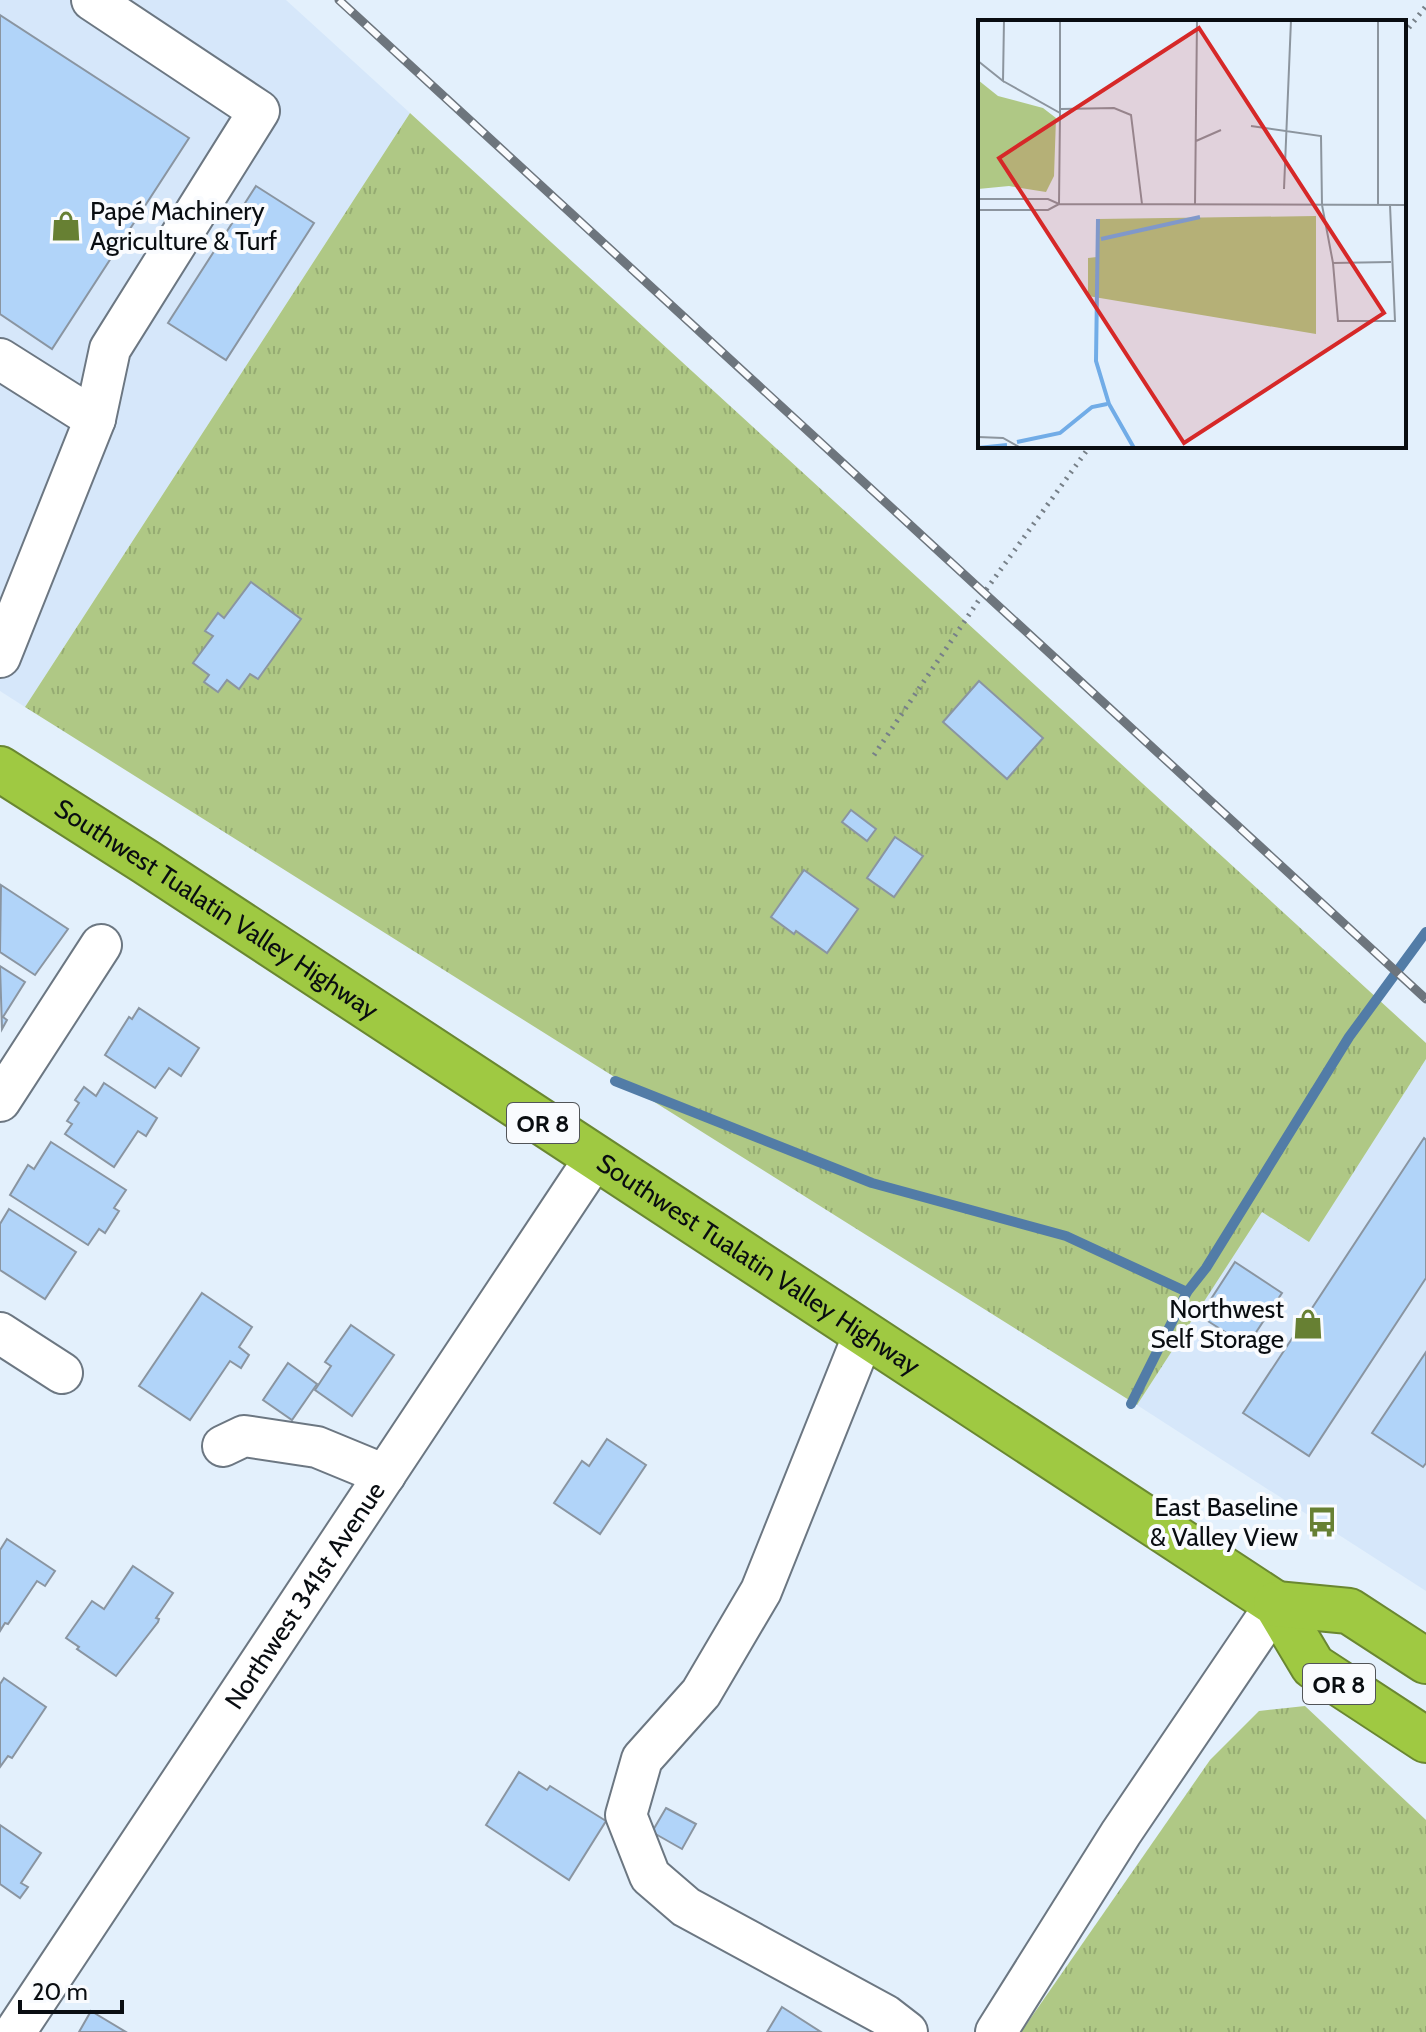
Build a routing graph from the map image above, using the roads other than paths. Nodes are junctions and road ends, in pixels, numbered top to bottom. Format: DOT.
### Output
graph roads {
  1 [pos="92,0"];
  2 [pos="0,359"];
  3 [pos="95,419"];
  4 [pos="0,657"];
  5 [pos="0,769"];
  6 [pos="101,945"];
  7 [pos="0,1101"];
  8 [pos="595,1158"];
  9 [pos="0,1333"];
  10 [pos="864,1334"];
  11 [pos="62,1373"];
  12 [pos="223,1446"];
  13 [pos="385,1475"];
  14 [pos="1276,1604"];
  15 [pos="1426,1661"];
  16 [pos="1426,1740"];
  17 [pos="15,2032"];
  18 [pos="907,2032"];
  19 [pos="996,2032"];
  1 -- 3 [label="street"];
  2 -- 3 [label="street"];
  3 -- 4 [label="street"];
  5 -- 8 [label="highway, Southwest Tualatin Valley Highway / OR 8"];
  6 -- 7 [label="street"];
  8 -- 10 [label="highway, Southwest Tualatin Valley Highway / OR 8"];
  8 -- 13 [label="street, Northwest 341st Avenue"];
  9 -- 11 [label="street"];
  10 -- 14 [label="highway, Southwest Tualatin Valley Highway / OR 8"];
  10 -- 18 [label="street"];
  12 -- 13 [label="street"];
  13 -- 17 [label="street, Northwest 341st Avenue"];
  14 -- 15 [label="highway, OR 8"];
  14 -- 16 [label="highway, OR 8"];
  14 -- 19 [label="street"];
}
